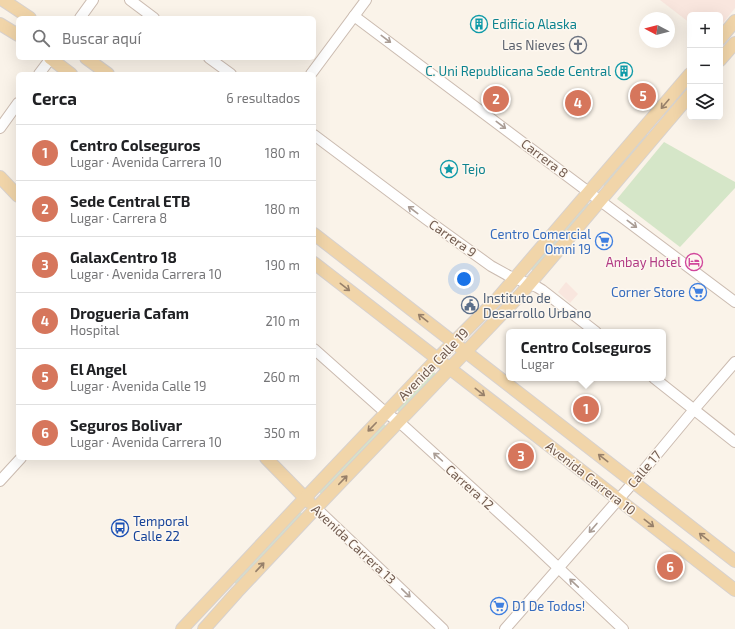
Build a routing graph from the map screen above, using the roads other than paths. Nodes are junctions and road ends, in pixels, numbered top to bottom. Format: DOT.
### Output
graph roads {
  1 [pos="3,0"];
  2 [pos="93,0"];
  3 [pos="130,0"];
  4 [pos="366,0"];
  5 [pos="27,16"];
  6 [pos="81,16"];
  7 [pos="151,16"];
  8 [pos="354,16"];
  9 [pos="735,21"];
  10 [pos="0,24"];
  11 [pos="16,34"];
  12 [pos="723,35"];
  13 [pos="735,42"];
  14 [pos="723,56"];
  15 [pos="49,60"];
  16 [pos="53,60"];
  17 [pos="89,60"];
  18 [pos="212,60"];
  19 [pos="40,72"];
  20 [pos="68,72"];
  21 [pos="105,72"];
  22 [pos="228,72"];
  23 [pos="312,72"];
  24 [pos="687,78"];
  25 [pos="687,99"];
  26 [pos="16,106"];
  27 [pos="0,128"];
  28 [pos="316,136"];
  29 [pos="0,177"];
  30 [pos="590,192"];
  31 [pos="16,194"];
  32 [pos="601,201"];
  33 [pos="316,236"];
  34 [pos="316,265"];
  35 [pos="515,278"];
  36 [pos="530,284"];
  37 [pos="735,302"];
  38 [pos="592,329"];
  39 [pos="454,342"];
  40 [pos="316,351"];
  41 [pos="466,352"];
  42 [pos="437,359"];
  43 [pos="735,362"];
  44 [pos="450,368"];
  45 [pos="658,381"];
  46 [pos="694,410"];
  47 [pos="386,413"];
  48 [pos="399,422"];
  49 [pos="735,442"];
  50 [pos="19,460"];
  51 [pos="268,460"];
  52 [pos="0,481"];
  53 [pos="634,482"];
  54 [pos="304,498"];
  55 [pos="618,499"];
  56 [pos="316,508"];
  57 [pos="735,561"];
  58 [pos="558,568"];
  59 [pos="735,590"];
  60 [pos="182,629"];
  61 [pos="204,629"];
  62 [pos="443,629"];
  63 [pos="505,629"];
  64 [pos="623,629"];
  1 -- 5 [label="main road"];
  2 -- 6 [label="street"];
  3 -- 7 [label="street"];
  4 -- 8 [label="street"];
  8 -- 23 [label="street"];
  8 -- 30 [label="street, Carrera 8, one-way"];
  9 -- 12 [label="main road"];
  10 -- 11 [label="main road"];
  13 -- 14 [label="main road"];
  15 -- 19 [label="street"];
  16 -- 20 [label="main road"];
  17 -- 21 [label="main road"];
  18 -- 22 [label="street"];
  24 -- 30 [label="main road, Avenida Calle 19, one-way"];
  25 -- 32 [label="main road, Avenida Calle 19"];
  26 -- 27 [label="street"];
  35 -- 28 [label="street, Carrera 9, one-way"];
  29 -- 31 [label="main road"];
  30 -- 32 [label="street, Carrera 8"];
  30 -- 35 [label="main road, Avenida Calle 19"];
  32 -- 36 [label="main road, Avenida Calle 19"];
  32 -- 37 [label="street, Carrera 8, one-way"];
  39 -- 33 [label="main road, Avenida Carrera 10, one-way"];
  34 -- 42 [label="main road, Avenida Carrera 10, one-way"];
  35 -- 36 [label="street, Carrera 9"];
  35 -- 39 [label="main road, Avenida Calle 19"];
  36 -- 38 [label="street, Carrera 9"];
  36 -- 41 [label="main road, Avenida Calle 19"];
  39 -- 41 [label="main road, Avenida Carrera 10"];
  39 -- 42 [label="main road, Avenida Calle 19"];
  40 -- 47 [label="street, Carrera 12"];
  41 -- 44 [label="main road, Avenida Calle 19"];
  53 -- 41 [label="main road, Avenida Carrera 10, one-way"];
  42 -- 44 [label="main road, Avenida Carrera 10"];
  42 -- 47 [label="main road, Avenida Calle 19"];
  43 -- 46 [label="street, Calle 17"];
  44 -- 48 [label="main road, Avenida Calle 19"];
  44 -- 55 [label="main road, Avenida Carrera 10, one-way"];
  45 -- 46 [label="street"];
  46 -- 49 [label="street"];
  46 -- 53 [label="street, Calle 17"];
  47 -- 48 [label="street, Carrera 12"];
  47 -- 54 [label="main road, Avenida Calle 19, one-way"];
  56 -- 48 [label="main road, Avenida Calle 19, one-way"];
  58 -- 48 [label="street, Carrera 12, one-way"];
  50 -- 52 [label="street"];
  51 -- 54 [label="main road, Avenida Carrera 13"];
  53 -- 55 [label="street, Calle 17"];
  57 -- 53 [label="main road, Avenida Carrera 10, one-way"];
  54 -- 56 [label="main road, Avenida Carrera 13"];
  54 -- 60 [label="main road, Avenida Calle 19"];
  55 -- 58 [label="street, Calle 17, one-way"];
  55 -- 59 [label="main road, Avenida Carrera 10, one-way"];
  61 -- 56 [label="main road, Avenida Calle 19, one-way"];
  56 -- 62 [label="street, Avenida Carrera 13, one-way"];
  58 -- 63 [label="street, Calle 17"];
  64 -- 58 [label="street, Carrera 12, one-way"];
}
